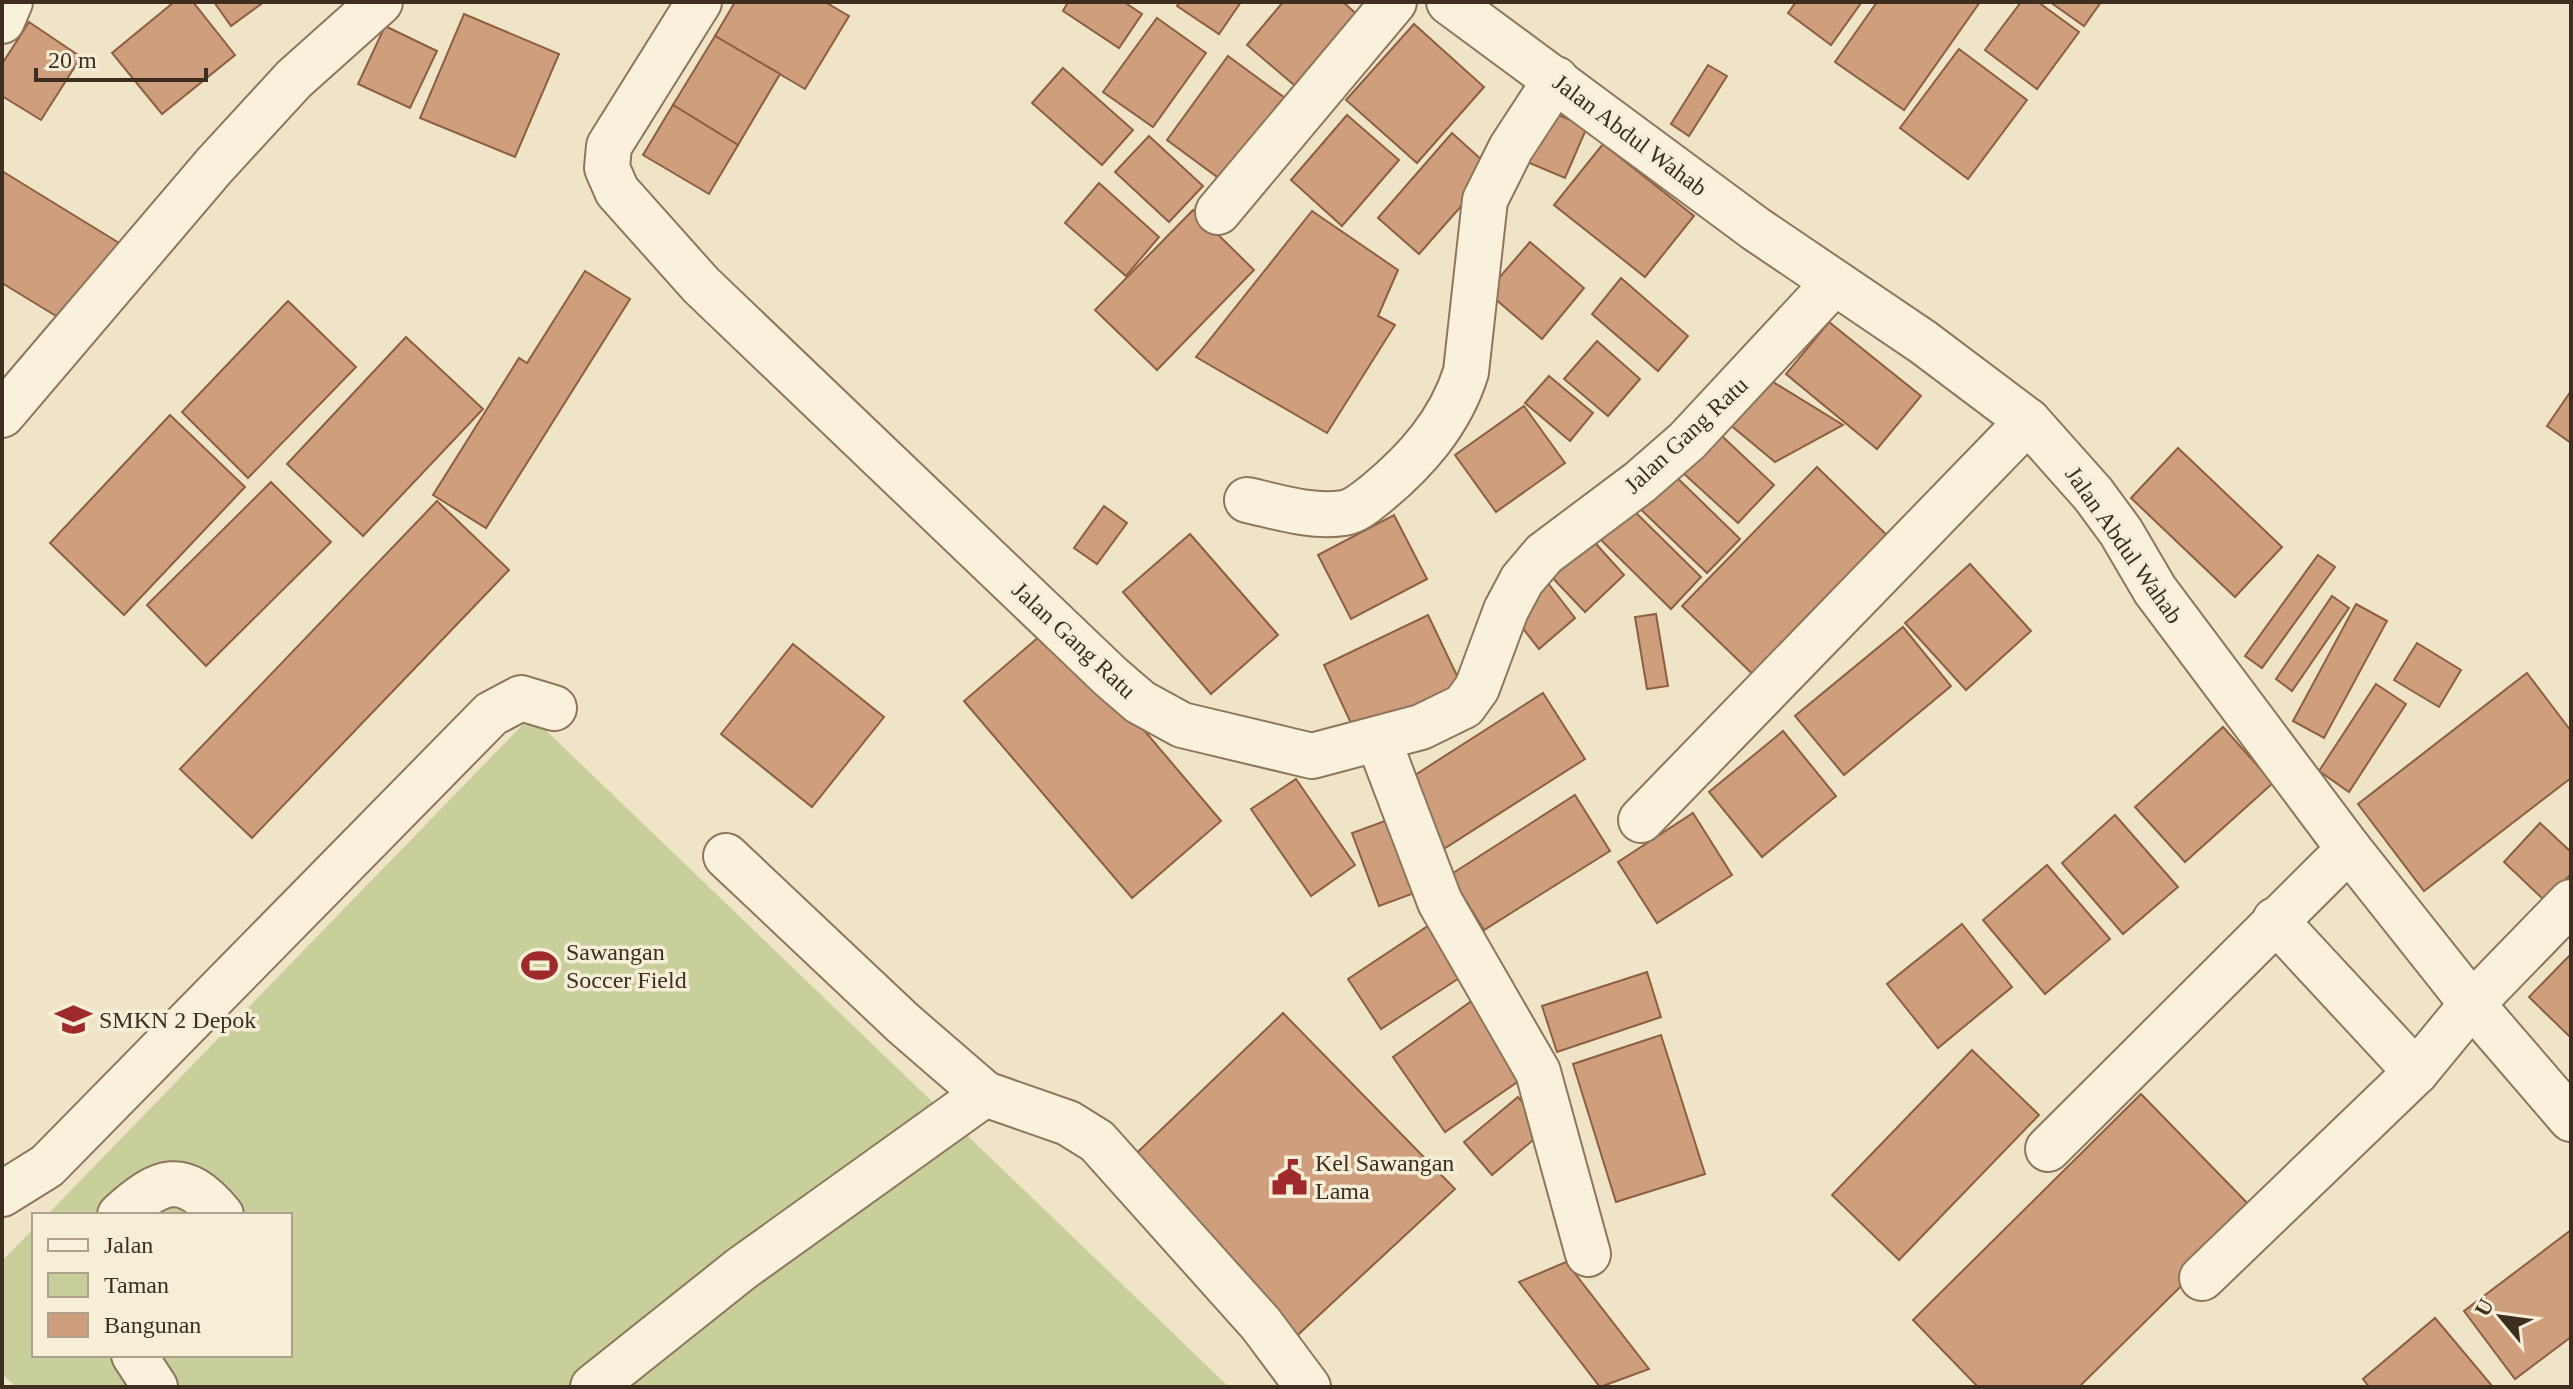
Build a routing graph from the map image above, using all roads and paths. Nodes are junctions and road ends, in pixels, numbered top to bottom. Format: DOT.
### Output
graph roads {
  1 [pos="10,2"];
  2 [pos="380,2"];
  3 [pos="699,2"];
  4 [pos="1394,2"];
  5 [pos="1464,6"];
  6 [pos="2,21"];
  7 [pos="1556,79"];
  8 [pos="1218,212"];
  9 [pos="1833,284"];
  10 [pos="2,415"];
  11 [pos="2028,421"];
  12 [pos="1247,500"];
  13 [pos="554,708"];
  14 [pos="1378,739"];
  15 [pos="1641,820"];
  16 [pos="2349,849"];
  17 [pos="726,856"];
  18 [pos="2571,902"];
  19 [pos="2275,920"];
  20 [pos="2472,1004"];
  21 [pos="2416,1072"];
  22 [pos="985,1094"];
  23 [pos="2571,1119"];
  24 [pos="2048,1149"];
  25 [pos="2,1194"];
  26 [pos="122,1213"];
  27 [pos="219,1213"];
  28 [pos="1588,1254"];
  29 [pos="2202,1278"];
  30 [pos="135,1357"];
  31 [pos="155,1387"];
  32 [pos="593,1387"];
  33 [pos="1308,1387"];
  1 -- 6 [label="street"];
  2 -- 10 [label="street"];
  3 -- 14 [label="street, Jalan Gang Ratu"];
  4 -- 8 [label="street"];
  5 -- 7 [label="street, Jalan Abdul Wahab"];
  7 -- 9 [label="street, Jalan Abdul Wahab"];
  7 -- 12 [label="street"];
  9 -- 11 [label="street, Jalan Abdul Wahab"];
  9 -- 14 [label="street, Jalan Gang Ratu"];
  11 -- 15 [label="street"];
  11 -- 16 [label="street, Jalan Abdul Wahab"];
  13 -- 25 [label="street"];
  14 -- 28 [label="street"];
  16 -- 19 [label="street"];
  16 -- 20 [label="street, Jalan Abdul Wahab"];
  17 -- 22 [label="street"];
  18 -- 20 [label="street"];
  19 -- 21 [label="street"];
  19 -- 24 [label="street"];
  20 -- 21 [label="street"];
  20 -- 23 [label="street, Jalan Abdul Wahab"];
  21 -- 29 [label="street"];
  22 -- 32 [label="street"];
  22 -- 33 [label="street"];
  26 -- 27 [label="street"];
  30 -- 31 [label="street"];
}
